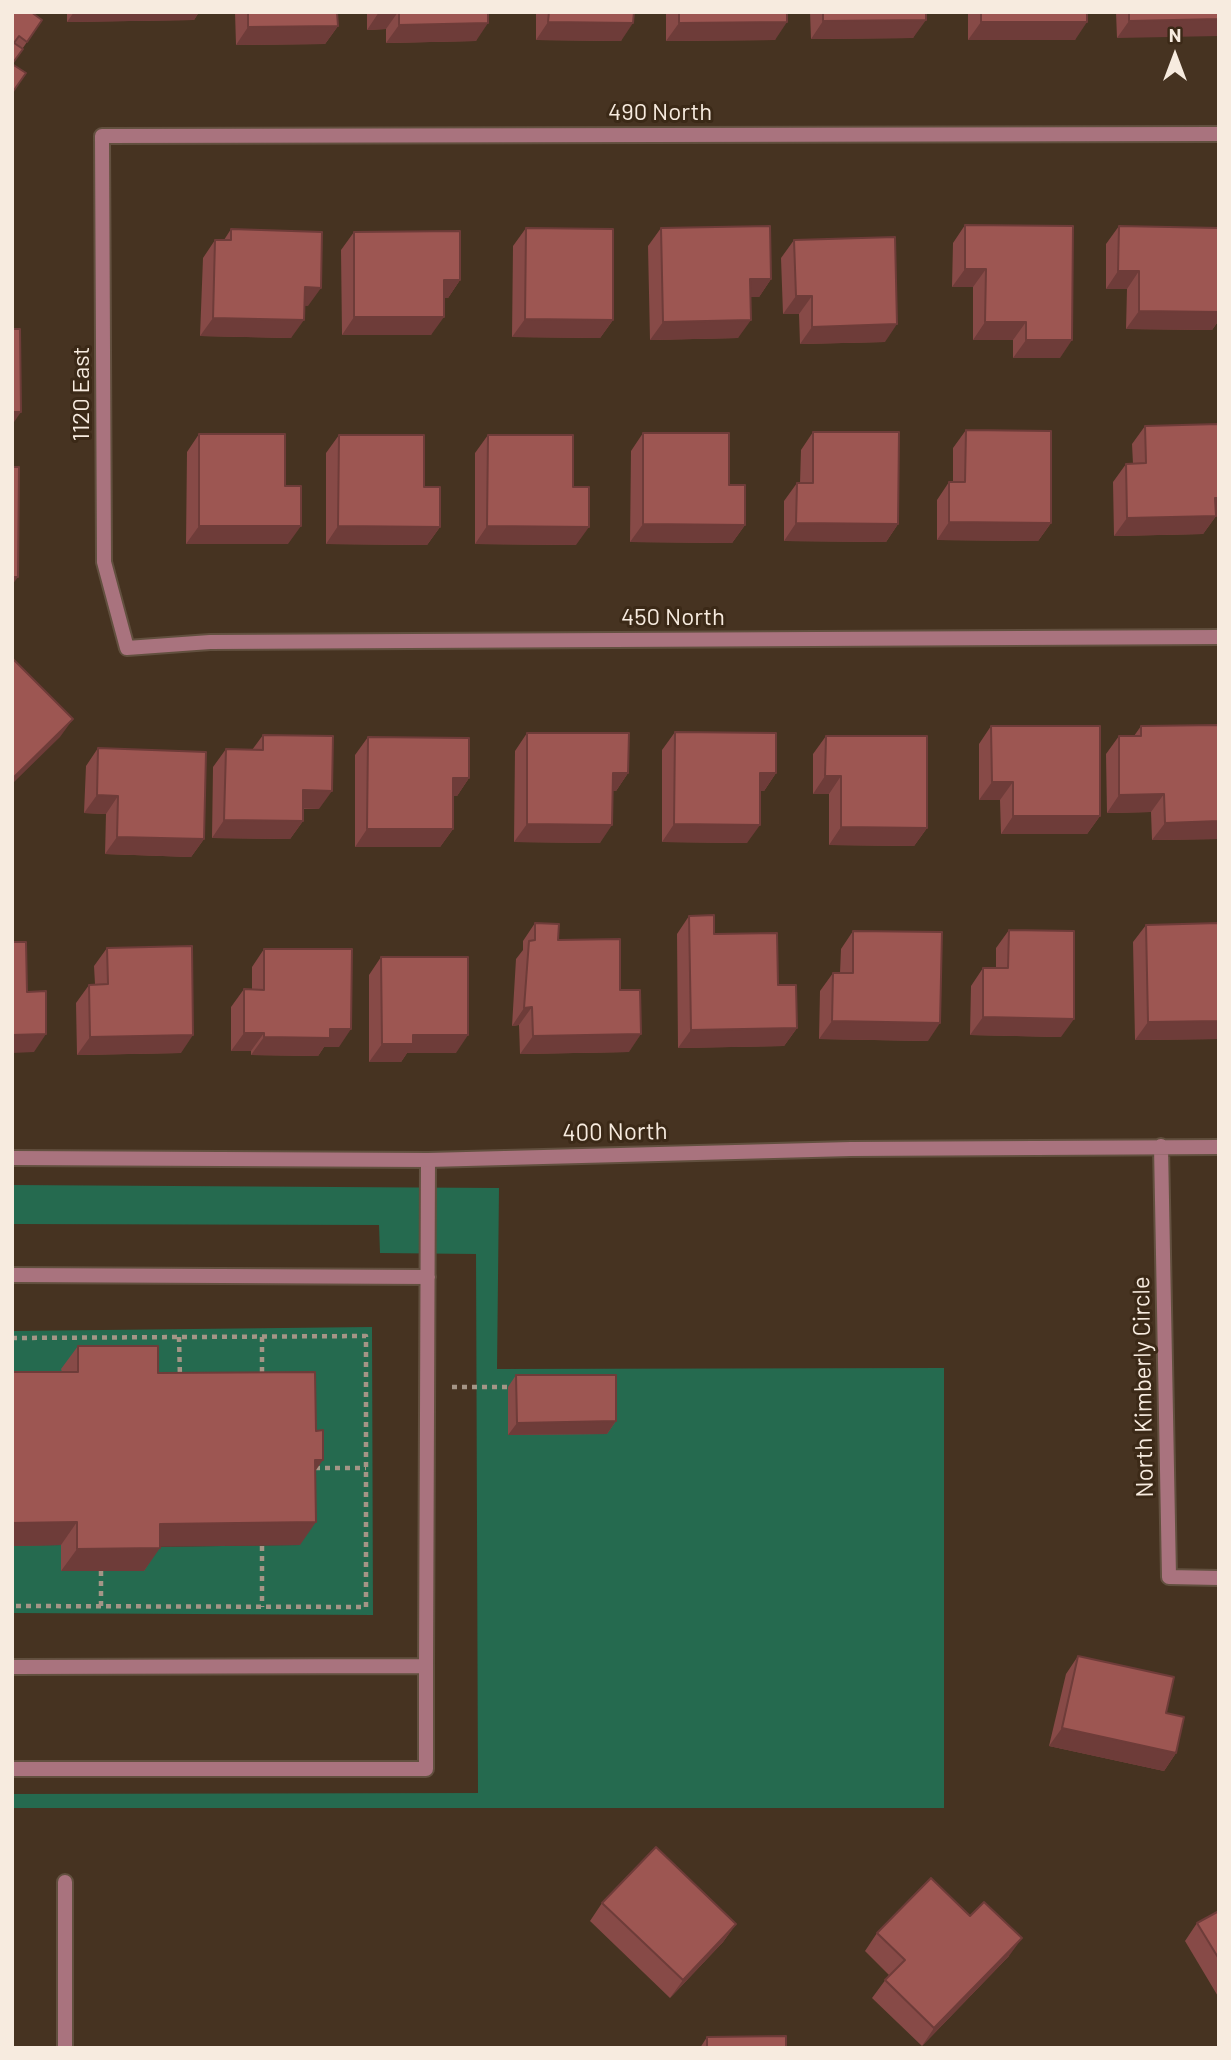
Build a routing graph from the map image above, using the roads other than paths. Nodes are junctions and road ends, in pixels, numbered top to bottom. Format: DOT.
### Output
graph roads {
  1 [pos="1219,134"];
  2 [pos="102,136"];
  3 [pos="1219,637"];
  4 [pos="127,648"];
  5 [pos="1161,1146"];
  6 [pos="1219,1147"];
  7 [pos="12,1158"];
  8 [pos="428,1160"];
  9 [pos="12,1275"];
  10 [pos="428,1277"];
  11 [pos="1219,1578"];
  12 [pos="426,1666"];
  13 [pos="12,1667"];
  14 [pos="12,1769"];
  15 [pos="65,1882"];
  16 [pos="65,2048"];
  1 -- 2 [label="street, 490 North"];
  2 -- 4 [label="street, 1120 East"];
  3 -- 4 [label="street, 450 North"];
  5 -- 6 [label="street, 400 North"];
  5 -- 8 [label="street, 400 North"];
  5 -- 11 [label="street, North Kimberly Circle"];
  7 -- 8 [label="street, 400 North"];
  8 -- 10 [label="street"];
  9 -- 10 [label="street"];
  10 -- 12 [label="street"];
  12 -- 13 [label="street"];
  12 -- 14 [label="street"];
  15 -- 16 [label="street"];
}
